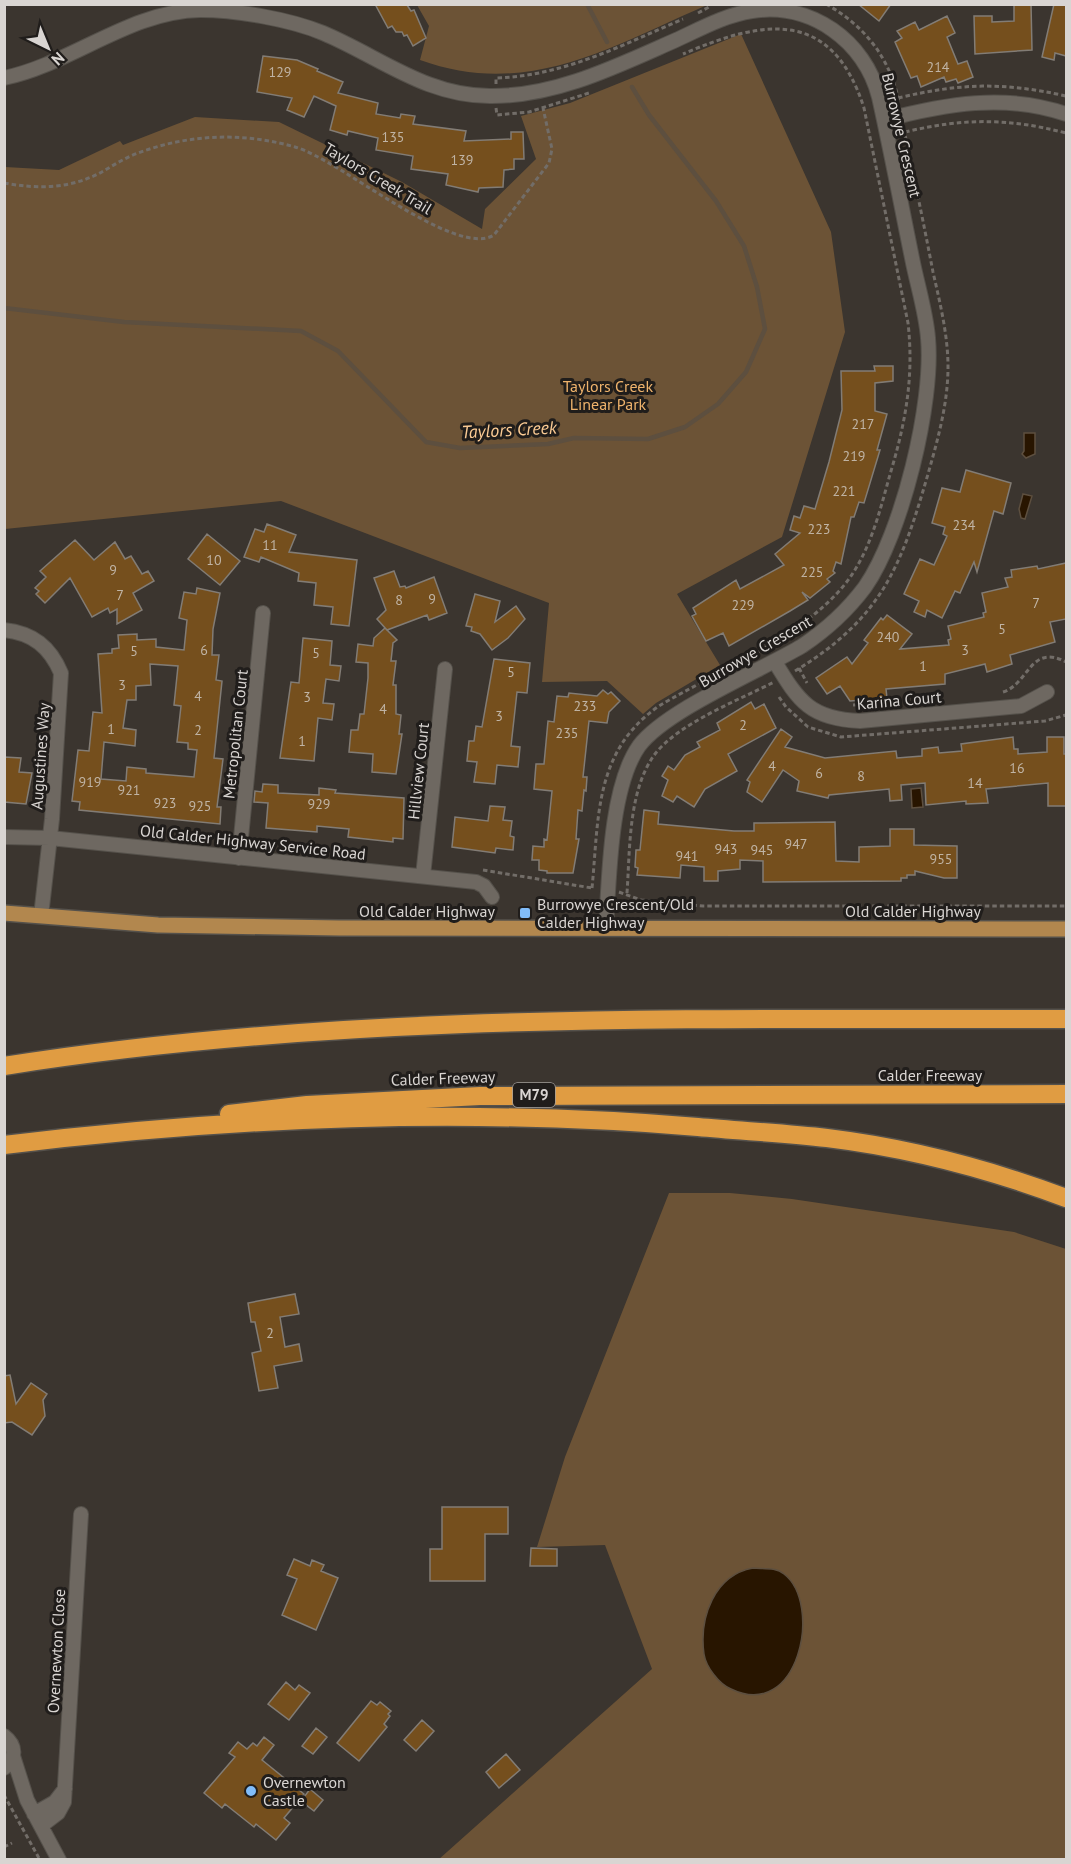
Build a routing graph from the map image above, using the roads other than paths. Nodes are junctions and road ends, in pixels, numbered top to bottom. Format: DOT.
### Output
graph roads {
  1 [pos="202,7"];
  2 [pos="188,8"];
  3 [pos="4,78"];
  4 [pos="1066,114"];
  5 [pos="884,120"];
  6 [pos="263,613"];
  7 [pos="4,630"];
  8 [pos="775,662"];
  9 [pos="445,669"];
  10 [pos="1047,692"];
  11 [pos="4,837"];
  12 [pos="50,838"];
  13 [pos="239,858"];
  14 [pos="423,876"];
  15 [pos="492,897"];
  16 [pos="4,913"];
  17 [pos="41,916"];
  18 [pos="1066,928"];
  19 [pos="606,929"];
  20 [pos="1066,1019"];
  21 [pos="4,1066"];
  22 [pos="1066,1094"];
  23 [pos="4,1145"];
  24 [pos="1066,1198"];
  25 [pos="81,1514"];
  26 [pos="4,1736"];
  27 [pos="14,1756"];
  28 [pos="4,1768"];
  29 [pos="4,1777"];
  30 [pos="27,1800"];
  31 [pos="37,1820"];
  32 [pos="59,1860"];
  1 -- 2 [label="street, Burrowye Crescent"];
  1 -- 5 [label="street, Burrowye Crescent"];
  2 -- 3 [label="street, Burrowye Crescent"];
  4 -- 5 [label="street"];
  5 -- 8 [label="street, Burrowye Crescent"];
  6 -- 13 [label="street, Metropolitan Court"];
  7 -- 12 [label="street, Augustines Way"];
  8 -- 10 [label="street, Karina Court"];
  8 -- 19 [label="street, Burrowye Crescent"];
  9 -- 14 [label="street, Hillview Court"];
  11 -- 12 [label="street, Old Calder Highway Service Road"];
  12 -- 13 [label="street, Old Calder Highway Service Road"];
  12 -- 17 [label="street, Augustines Way"];
  13 -- 14 [label="street, Old Calder Highway Service Road"];
  14 -- 15 [label="street, Old Calder Highway Service Road"];
  16 -- 17 [label="main road, Old Calder Highway"];
  17 -- 19 [label="main road, Old Calder Highway"];
  18 -- 19 [label="main road, Old Calder Highway"];
  20 -- 21 [label="highway"];
  22 -- 23 [label="highway, Calder Freeway / M79"];
  23 -- 24 [label="highway"];
  25 -- 31 [label="street, Overnewton Close"];
  26 -- 27 [label="street"];
  27 -- 28 [label="street"];
  27 -- 30 [label="street"];
  29 -- 30 [label="street"];
  30 -- 31 [label="street"];
  31 -- 32 [label="street"];
}
